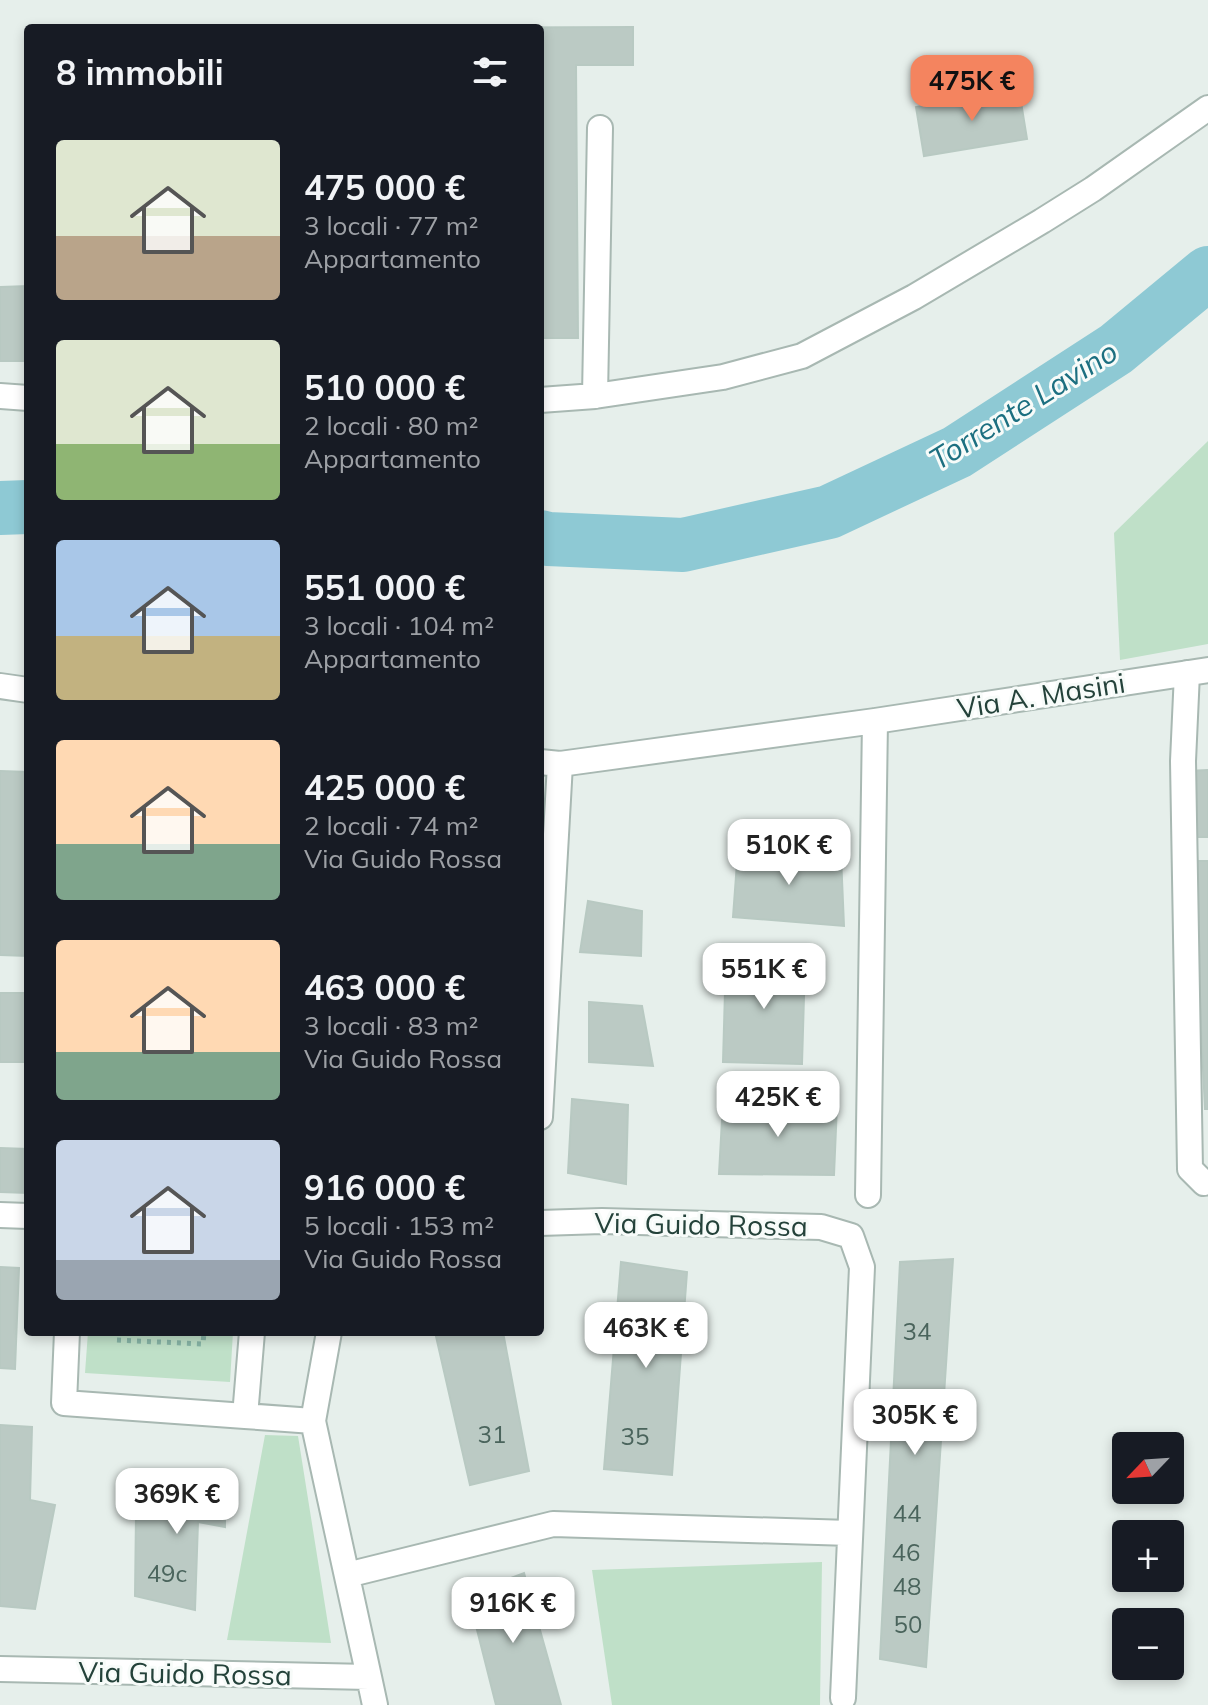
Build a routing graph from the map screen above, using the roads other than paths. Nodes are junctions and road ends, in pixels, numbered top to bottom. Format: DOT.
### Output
graph roads {
  1 [pos="1208,108"];
  2 [pos="600,128"];
  3 [pos="0,396"];
  4 [pos="595,396"];
  5 [pos="24,398"];
  6 [pos="544,400"];
  7 [pos="1198,671"];
  8 [pos="0,686"];
  9 [pos="24,689"];
  10 [pos="875,721"];
  11 [pos="550,763"];
  12 [pos="544,975"];
  13 [pos="1208,1182"];
  14 [pos="868,1195"];
  15 [pos="0,1215"];
  16 [pos="24,1216"];
  17 [pos="544,1223"];
  18 [pos="67,1336"];
  19 [pos="252,1336"];
  20 [pos="328,1336"];
  21 [pos="245,1416"];
  22 [pos="313,1421"];
  23 [pos="850,1533"];
  24 [pos="347,1575"];
  25 [pos="0,1669"];
  26 [pos="369,1677"];
  27 [pos="843,1698"];
  28 [pos="375,1705"];
  1 -- 4 [label="street"];
  2 -- 4 [label="street"];
  3 -- 5 [label="street"];
  4 -- 6 [label="street"];
  7 -- 10 [label="street, Via A. Masini"];
  7 -- 13 [label="street"];
  8 -- 9 [label="street"];
  10 -- 11 [label="street, Via A. Masini"];
  10 -- 14 [label="street"];
  11 -- 12 [label="street"];
  15 -- 16 [label="street"];
  17 -- 23 [label="street, Via Guido Rossa"];
  18 -- 21 [label="street"];
  19 -- 21 [label="street"];
  20 -- 22 [label="street"];
  21 -- 22 [label="street"];
  22 -- 24 [label="street"];
  23 -- 24 [label="street"];
  23 -- 27 [label="street, Via Guido Rossa"];
  24 -- 26 [label="street"];
  25 -- 26 [label="street, Via Guido Rossa"];
  26 -- 28 [label="street"];
}
